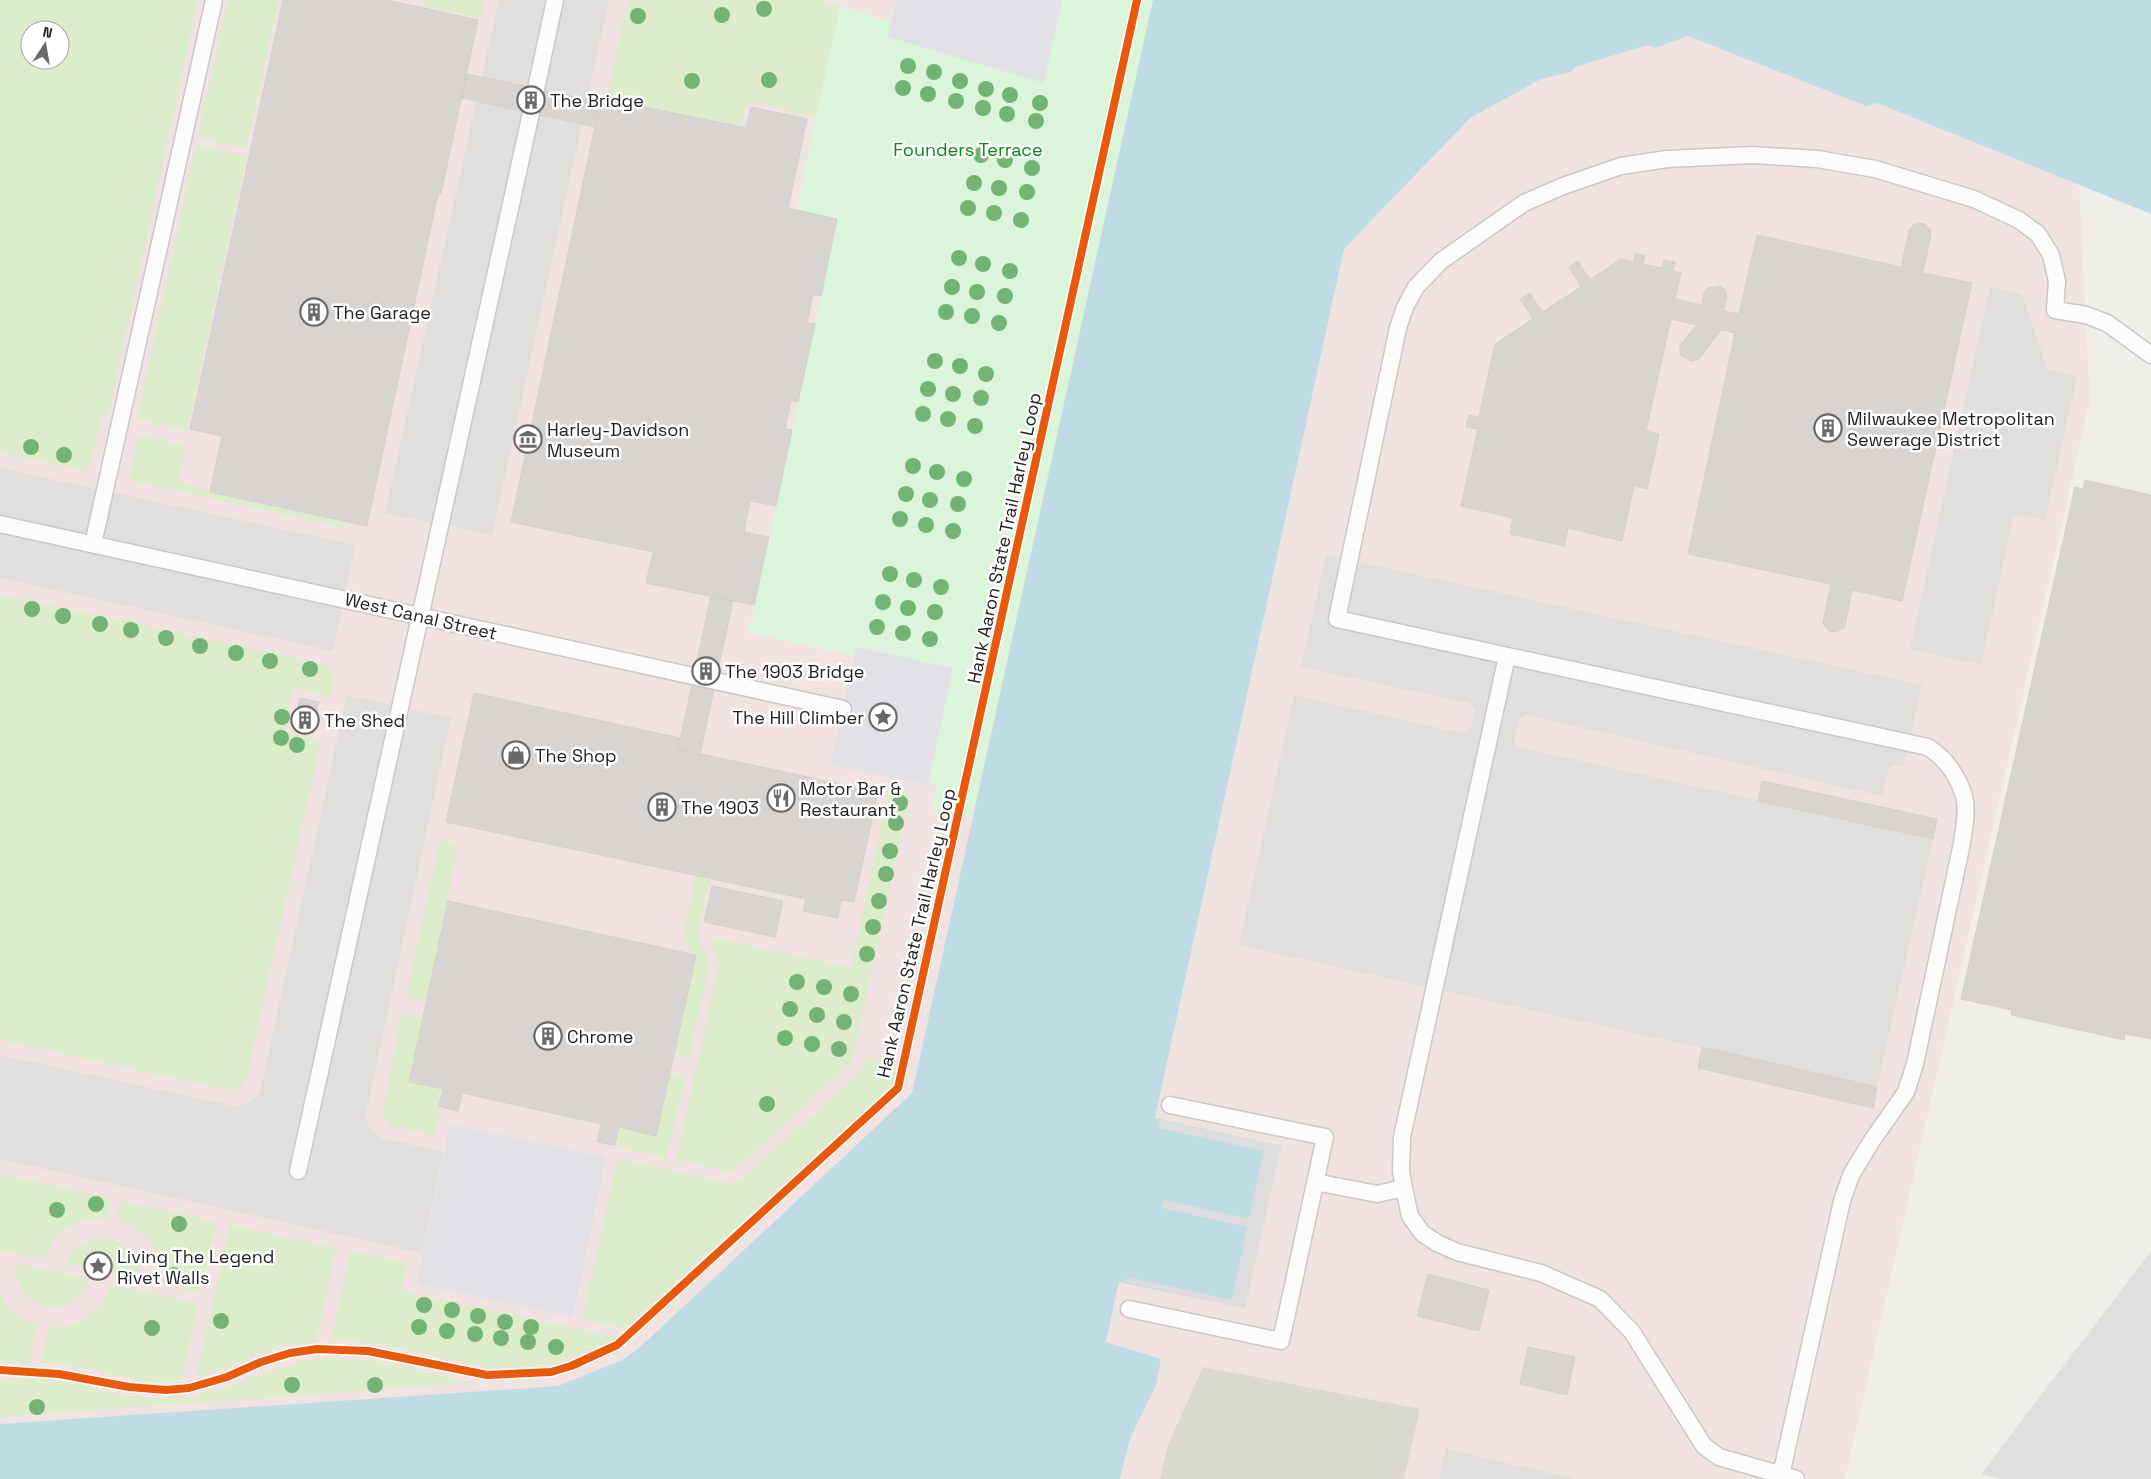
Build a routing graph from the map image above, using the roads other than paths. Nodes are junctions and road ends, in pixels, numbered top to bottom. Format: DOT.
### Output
graph roads {
  1 [pos="214,0"];
  2 [pos="555,0"];
  3 [pos="536,89"];
  4 [pos="530,113"];
  5 [pos="2151,355"];
  6 [pos="0,524"];
  7 [pos="94,544"];
  8 [pos="419,616"];
  9 [pos="1507,656"];
  10 [pos="843,709"];
  11 [pos="1170,1105"];
  12 [pos="298,1171"];
  13 [pos="1315,1182"];
  14 [pos="1404,1188"];
  15 [pos="1129,1309"];
  16 [pos="1789,1477"];
  1 -- 7 [label="lane"];
  2 -- 3 [label="lane"];
  4 -- 8 [label="lane"];
  5 -- 9 [label="lane"];
  6 -- 7 [label="lane, West Canal Street"];
  7 -- 8 [label="lane, West Canal Street"];
  8 -- 10 [label="lane, West Canal Street"];
  8 -- 12 [label="lane"];
  9 -- 14 [label="lane"];
  9 -- 16 [label="lane"];
  11 -- 13 [label="lane"];
  13 -- 14 [label="lane"];
  13 -- 15 [label="lane"];
  14 -- 16 [label="lane"];
}
